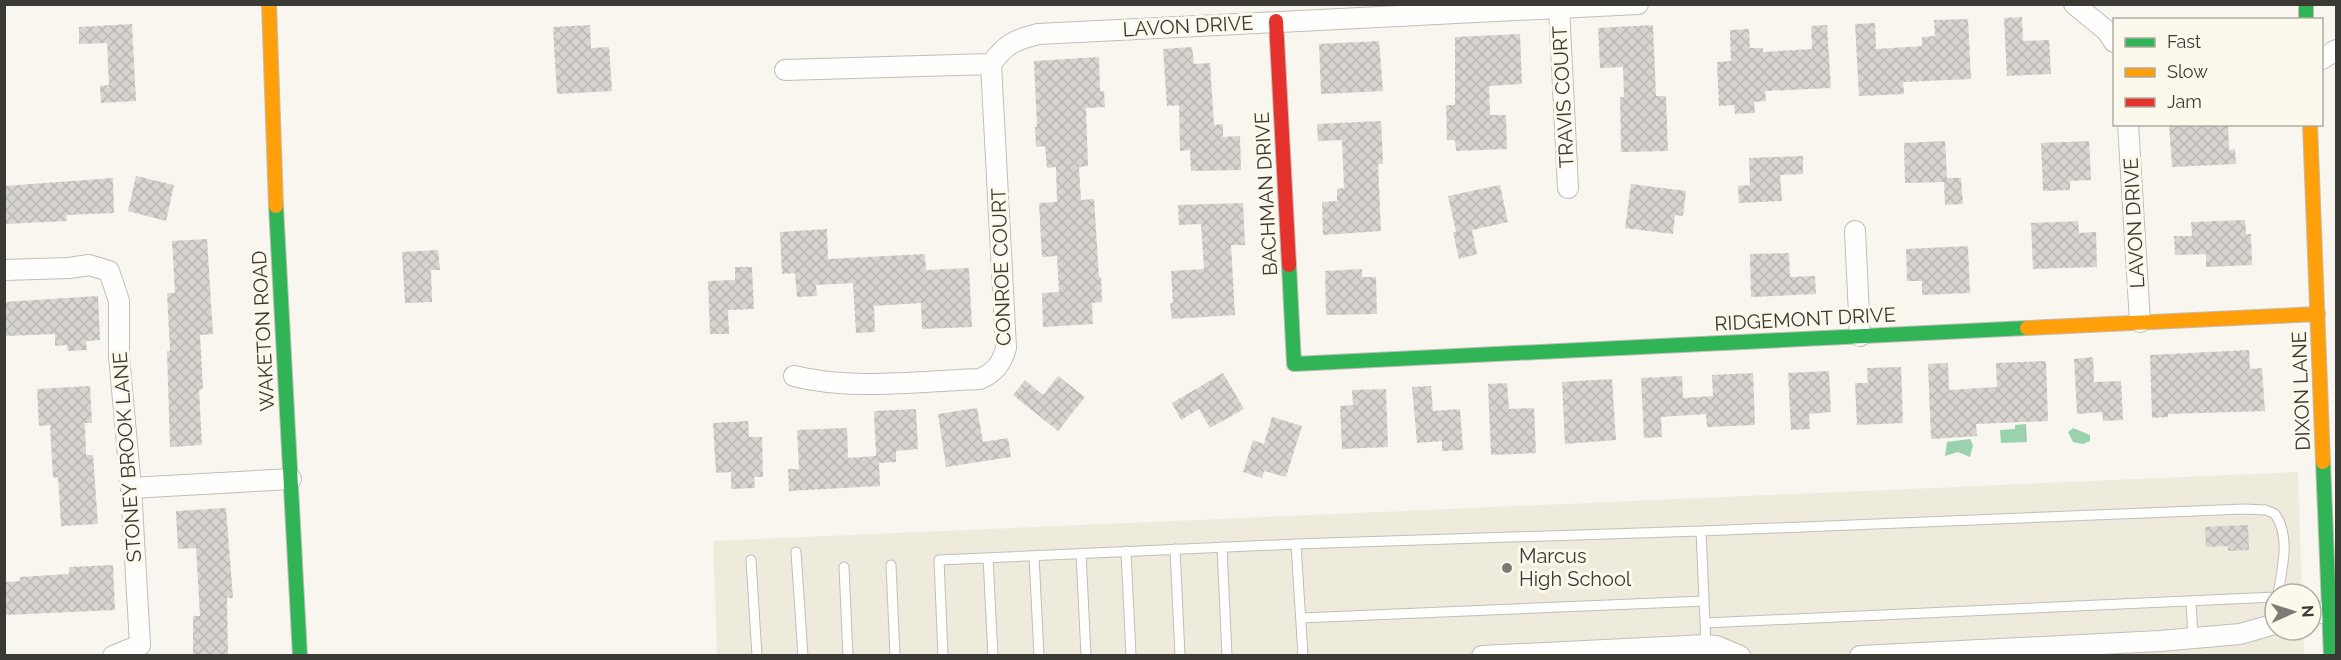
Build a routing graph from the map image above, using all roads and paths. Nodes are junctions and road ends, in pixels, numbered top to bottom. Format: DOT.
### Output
graph roads {
  1 [pos="269,4"];
  2 [pos="1638,4"];
  3 [pos="1558,7"];
  4 [pos="2083,7"];
  5 [pos="1276,21"];
  6 [pos="2113,39"];
  7 [pos="2323,41"];
  8 [pos="2337,48"];
  9 [pos="2323,58"];
  10 [pos="991,64"];
  11 [pos="785,70"];
  12 [pos="2128,126"];
  13 [pos="2310,126"];
  14 [pos="1568,188"];
  15 [pos="1855,231"];
  16 [pos="4,270"];
  17 [pos="2318,314"];
  18 [pos="2140,322"];
  19 [pos="1860,336"];
  20 [pos="1294,364"];
  21 [pos="794,376"];
  22 [pos="291,479"];
  23 [pos="131,488"];
  24 [pos="1701,531"];
  25 [pos="1296,544"];
  26 [pos="1222,547"];
  27 [pos="1175,549"];
  28 [pos="796,552"];
  29 [pos="1126,552"];
  30 [pos="1081,553"];
  31 [pos="1034,556"];
  32 [pos="988,558"];
  33 [pos="752,560"];
  34 [pos="891,564"];
  35 [pos="844,567"];
  36 [pos="2279,582"];
  37 [pos="2263,597"];
  38 [pos="1704,601"];
  39 [pos="2191,601"];
  40 [pos="2328,611"];
  41 [pos="1301,618"];
  42 [pos="1705,623"];
  43 [pos="2263,627"];
  44 [pos="2193,638"];
  45 [pos="1706,645"];
  46 [pos="1736,655"];
  47 [pos="113,656"];
  48 [pos="300,656"];
  49 [pos="757,656"];
  50 [pos="803,656"];
  51 [pos="848,656"];
  52 [pos="895,656"];
  53 [pos="943,656"];
  54 [pos="993,656"];
  55 [pos="1039,656"];
  56 [pos="1086,656"];
  57 [pos="1131,656"];
  58 [pos="1180,656"];
  59 [pos="1227,656"];
  60 [pos="1303,656"];
  61 [pos="1482,656"];
  62 [pos="1860,656"];
  63 [pos="2331,656"];
  1 -- 22 [label="street, WAKETON ROAD"];
  2 -- 3 [label="street, LAVON DRIVE"];
  3 -- 5 [label="street, LAVON DRIVE"];
  3 -- 14 [label="street, TRAVIS COURT"];
  4 -- 6 [label="street"];
  5 -- 10 [label="street, LAVON DRIVE"];
  5 -- 20 [label="street, BACHMAN DRIVE"];
  7 -- 8 [label="street"];
  8 -- 9 [label="street"];
  10 -- 11 [label="street"];
  10 -- 21 [label="street, CONROE COURT"];
  12 -- 18 [label="street, LAVON DRIVE"];
  13 -- 17 [label="street, DIXON LANE"];
  15 -- 19 [label="street"];
  16 -- 23 [label="street, STONEY BROOK LANE"];
  17 -- 18 [label="street, RIDGEMONT DRIVE"];
  17 -- 40 [label="street, DIXON LANE"];
  18 -- 19 [label="street, RIDGEMONT DRIVE"];
  19 -- 20 [label="street, RIDGEMONT DRIVE"];
  22 -- 23 [label="street"];
  22 -- 48 [label="street, WAKETON ROAD"];
  23 -- 47 [label="street, STONEY BROOK LANE"];
  24 -- 25 [label="lane"];
  24 -- 36 [label="lane"];
  24 -- 38 [label="lane"];
  25 -- 26 [label="lane"];
  25 -- 41 [label="lane"];
  26 -- 27 [label="lane"];
  26 -- 59 [label="lane"];
  27 -- 29 [label="lane"];
  27 -- 58 [label="lane"];
  28 -- 50 [label="lane"];
  29 -- 30 [label="lane"];
  29 -- 57 [label="lane"];
  30 -- 31 [label="lane"];
  30 -- 56 [label="lane"];
  31 -- 32 [label="lane"];
  31 -- 55 [label="lane"];
  32 -- 53 [label="lane"];
  32 -- 54 [label="lane"];
  33 -- 49 [label="lane"];
  34 -- 52 [label="lane"];
  35 -- 51 [label="lane"];
  37 -- 39 [label="lane"];
  38 -- 41 [label="lane"];
  38 -- 42 [label="lane"];
  39 -- 42 [label="lane"];
  39 -- 44 [label="lane"];
  40 -- 63 [label="street, DIXON LANE"];
  41 -- 60 [label="lane"];
  42 -- 45 [label="lane"];
  43 -- 44 [label="street"];
  44 -- 62 [label="street"];
  45 -- 46 [label="street"];
  45 -- 61 [label="street"];
}
